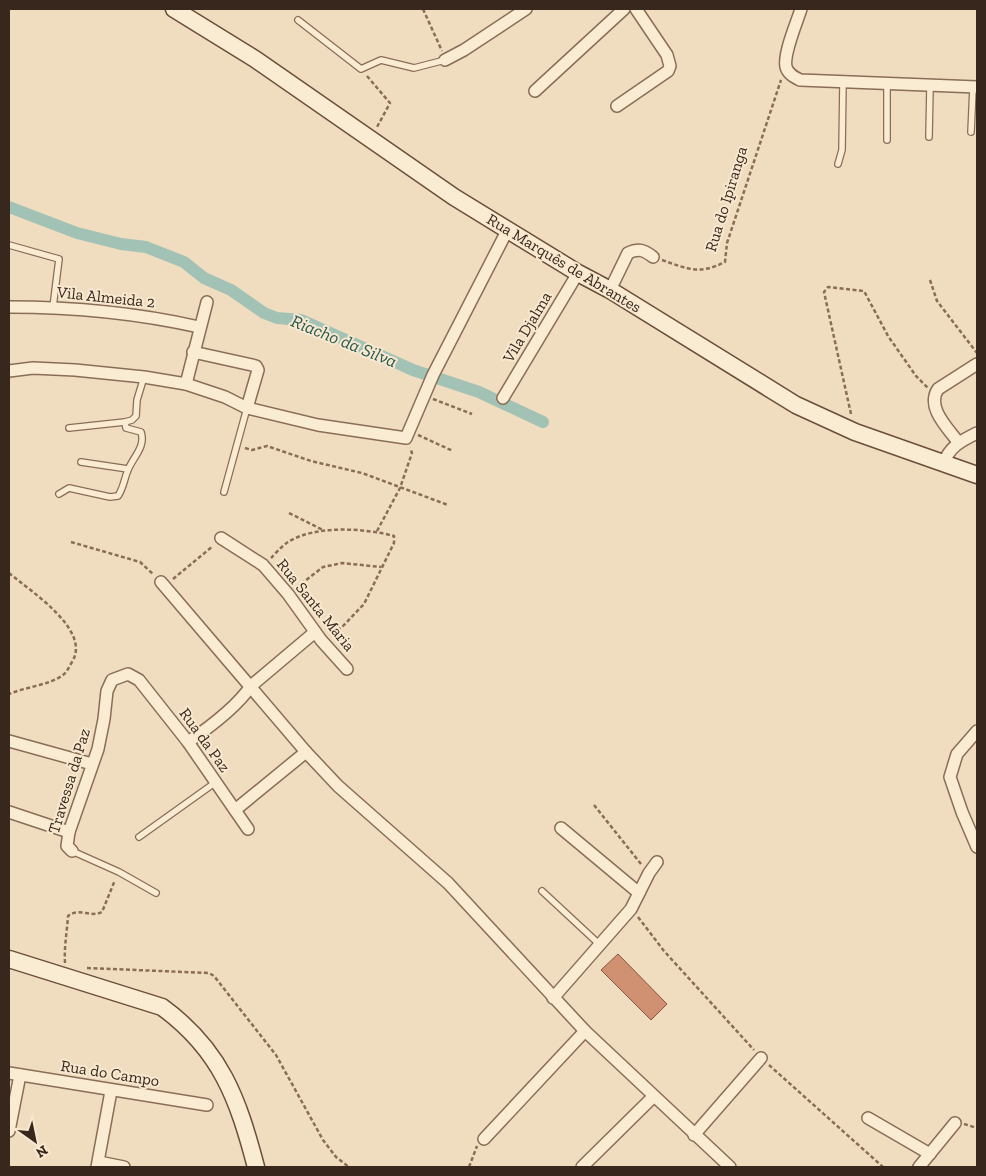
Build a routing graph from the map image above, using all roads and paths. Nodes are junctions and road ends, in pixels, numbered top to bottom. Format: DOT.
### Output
graph roads {
  1 [pos="174,9"];
  2 [pos="423,9"];
  3 [pos="526,9"];
  4 [pos="624,9"];
  5 [pos="636,9"];
  6 [pos="802,9"];
  7 [pos="298,20"];
  8 [pos="446,60"];
  9 [pos="786,66"];
  10 [pos="361,69"];
  11 [pos="843,82"];
  12 [pos="887,84"];
  13 [pos="930,86"];
  14 [pos="975,87"];
  15 [pos="535,91"];
  16 [pos="617,106"];
  17 [pos="971,132"];
  18 [pos="929,137"];
  19 [pos="371,139"];
  20 [pos="887,140"];
  21 [pos="838,164"];
  22 [pos="508,229"];
  23 [pos="9,245"];
  24 [pos="653,257"];
  25 [pos="578,273"];
  26 [pos="930,280"];
  27 [pos="610,290"];
  28 [pos="207,302"];
  29 [pos="9,307"];
  30 [pos="53,307"];
  31 [pos="199,326"];
  32 [pos="193,352"];
  33 [pos="977,353"];
  34 [pos="977,364"];
  35 [pos="9,371"];
  36 [pos="144,377"];
  37 [pos="186,384"];
  38 [pos="426,392"];
  39 [pos="934,395"];
  40 [pos="504,398"];
  41 [pos="847,402"];
  42 [pos="247,408"];
  43 [pos="472,414"];
  44 [pos="125,422"];
  45 [pos="69,428"];
  46 [pos="977,433"];
  47 [pos="408,434"];
  48 [pos="958,442"];
  49 [pos="236,446"];
  50 [pos="453,451"];
  51 [pos="81,462"];
  52 [pos="943,464"];
  53 [pos="128,469"];
  54 [pos="977,475"];
  55 [pos="400,488"];
  56 [pos="224,492"];
  57 [pos="59,494"];
  58 [pos="448,505"];
  59 [pos="289,513"];
  60 [pos="323,530"];
  61 [pos="377,531"];
  62 [pos="221,538"];
  63 [pos="71,542"];
  64 [pos="262,565"];
  65 [pos="381,567"];
  66 [pos="9,573"];
  67 [pos="161,582"];
  68 [pos="288,594"];
  69 [pos="318,636"];
  70 [pos="347,669"];
  71 [pos="132,675"];
  72 [pos="251,686"];
  73 [pos="9,694"];
  74 [pos="977,731"];
  75 [pos="9,741"];
  76 [pos="188,742"];
  77 [pos="306,752"];
  78 [pos="92,764"];
  79 [pos="216,782"];
  80 [pos="594,805"];
  81 [pos="235,810"];
  82 [pos="9,812"];
  83 [pos="561,828"];
  84 [pos="248,829"];
  85 [pos="69,832"];
  86 [pos="139,837"];
  87 [pos="977,847"];
  88 [pos="72,851"];
  89 [pos="658,862"];
  90 [pos="119,872"];
  91 [pos="649,873"];
  92 [pos="542,891"];
  93 [pos="156,893"];
  94 [pos="640,893"];
  95 [pos="631,909"];
  96 [pos="598,944"];
  97 [pos="9,959"];
  98 [pos="84,968"];
  99 [pos="66,978"];
  100 [pos="553,998"];
  101 [pos="585,1031"];
  102 [pos="761,1058"];
  103 [pos="14,1074"];
  104 [pos="111,1091"];
  105 [pos="653,1097"];
  106 [pos="207,1105"];
  107 [pos="868,1118"];
  108 [pos="955,1123"];
  109 [pos="9,1131"];
  110 [pos="694,1135"];
  111 [pos="484,1139"];
  112 [pos="930,1154"];
  113 [pos="98,1164"];
  114 [pos="725,1166"];
  115 [pos="921,1166"];
  116 [pos="124,1167"];
  117 [pos="256,1167"];
  118 [pos="349,1167"];
  119 [pos="469,1167"];
  120 [pos="582,1167"];
  121 [pos="883,1167"];
  1 -- 19 [label="street, Rua Marquês de Abrantes"];
  2 -- 8 [label="path"];
  3 -- 8 [label="street"];
  4 -- 15 [label="street"];
  5 -- 16 [label="street"];
  6 -- 9 [label="street"];
  7 -- 10 [label="lane"];
  8 -- 10 [label="lane"];
  9 -- 11 [label="street"];
  9 -- 24 [label="path, Rua do Ipiranga"];
  10 -- 19 [label="path"];
  11 -- 12 [label="street"];
  11 -- 21 [label="lane"];
  12 -- 13 [label="street"];
  12 -- 20 [label="lane"];
  13 -- 14 [label="street"];
  13 -- 18 [label="lane"];
  14 -- 17 [label="lane"];
  19 -- 22 [label="street, Rua Marquês de Abrantes"];
  22 -- 25 [label="street, Rua Marquês de Abrantes"];
  22 -- 38 [label="street"];
  23 -- 30 [label="lane"];
  24 -- 27 [label="street"];
  25 -- 27 [label="street, Rua Marquês de Abrantes"];
  25 -- 40 [label="street, Vila Djalma"];
  26 -- 33 [label="path"];
  27 -- 52 [label="street, Rua Marquês de Abrantes"];
  28 -- 31 [label="street"];
  29 -- 30 [label="street, Vila Almeida 2"];
  30 -- 31 [label="street, Vila Almeida 2"];
  31 -- 32 [label="street"];
  32 -- 37 [label="street"];
  32 -- 42 [label="street"];
  34 -- 39 [label="street"];
  35 -- 36 [label="street"];
  36 -- 37 [label="street"];
  36 -- 44 [label="lane"];
  37 -- 42 [label="street"];
  38 -- 43 [label="path"];
  38 -- 47 [label="street"];
  39 -- 41 [label="path"];
  39 -- 48 [label="street"];
  42 -- 47 [label="street"];
  42 -- 49 [label="lane"];
  44 -- 45 [label="lane"];
  44 -- 53 [label="lane"];
  46 -- 48 [label="street"];
  47 -- 50 [label="path"];
  47 -- 55 [label="path"];
  48 -- 52 [label="street"];
  49 -- 55 [label="path"];
  49 -- 56 [label="lane"];
  51 -- 53 [label="lane"];
  52 -- 54 [label="street, Rua Marquês de Abrantes"];
  53 -- 57 [label="lane"];
  55 -- 58 [label="path"];
  55 -- 61 [label="path"];
  59 -- 60 [label="path"];
  60 -- 61 [label="path"];
  60 -- 64 [label="path"];
  61 -- 65 [label="path"];
  62 -- 64 [label="street, Rua Santa Maria"];
  62 -- 67 [label="path"];
  63 -- 67 [label="path"];
  64 -- 68 [label="street, Rua Santa Maria"];
  65 -- 68 [label="path"];
  65 -- 69 [label="path"];
  66 -- 73 [label="path"];
  67 -- 72 [label="street"];
  68 -- 69 [label="street, Rua Santa Maria"];
  69 -- 70 [label="street, Rua Santa Maria"];
  69 -- 72 [label="street"];
  71 -- 76 [label="street, Rua da Paz"];
  71 -- 78 [label="street, Travessa da Paz"];
  72 -- 76 [label="street"];
  72 -- 77 [label="street"];
  74 -- 87 [label="street"];
  75 -- 78 [label="street"];
  76 -- 79 [label="street, Rua da Paz"];
  77 -- 81 [label="street"];
  77 -- 100 [label="street"];
  78 -- 85 [label="street, Travessa da Paz"];
  79 -- 81 [label="street, Rua da Paz"];
  79 -- 86 [label="lane"];
  80 -- 91 [label="path"];
  81 -- 84 [label="street, Rua da Paz"];
  82 -- 85 [label="street"];
  83 -- 94 [label="street"];
  85 -- 88 [label="street, Travessa da Paz"];
  88 -- 90 [label="lane"];
  89 -- 91 [label="street"];
  90 -- 93 [label="lane"];
  90 -- 99 [label="path"];
  91 -- 94 [label="street"];
  92 -- 96 [label="lane"];
  94 -- 95 [label="street"];
  95 -- 96 [label="street"];
  95 -- 102 [label="path"];
  96 -- 100 [label="street"];
  97 -- 99 [label="street"];
  98 -- 118 [label="path"];
  99 -- 117 [label="street"];
  100 -- 101 [label="street"];
  101 -- 105 [label="street"];
  101 -- 111 [label="street"];
  102 -- 110 [label="street"];
  102 -- 121 [label="path"];
  103 -- 104 [label="street, Rua do Campo"];
  103 -- 109 [label="street"];
  104 -- 106 [label="street, Rua do Campo"];
  104 -- 113 [label="street"];
  105 -- 110 [label="street"];
  105 -- 120 [label="street"];
  107 -- 112 [label="street"];
  108 -- 112 [label="street"];
  110 -- 114 [label="street"];
  111 -- 119 [label="path"];
  112 -- 115 [label="street"];
  113 -- 116 [label="street"];
}
